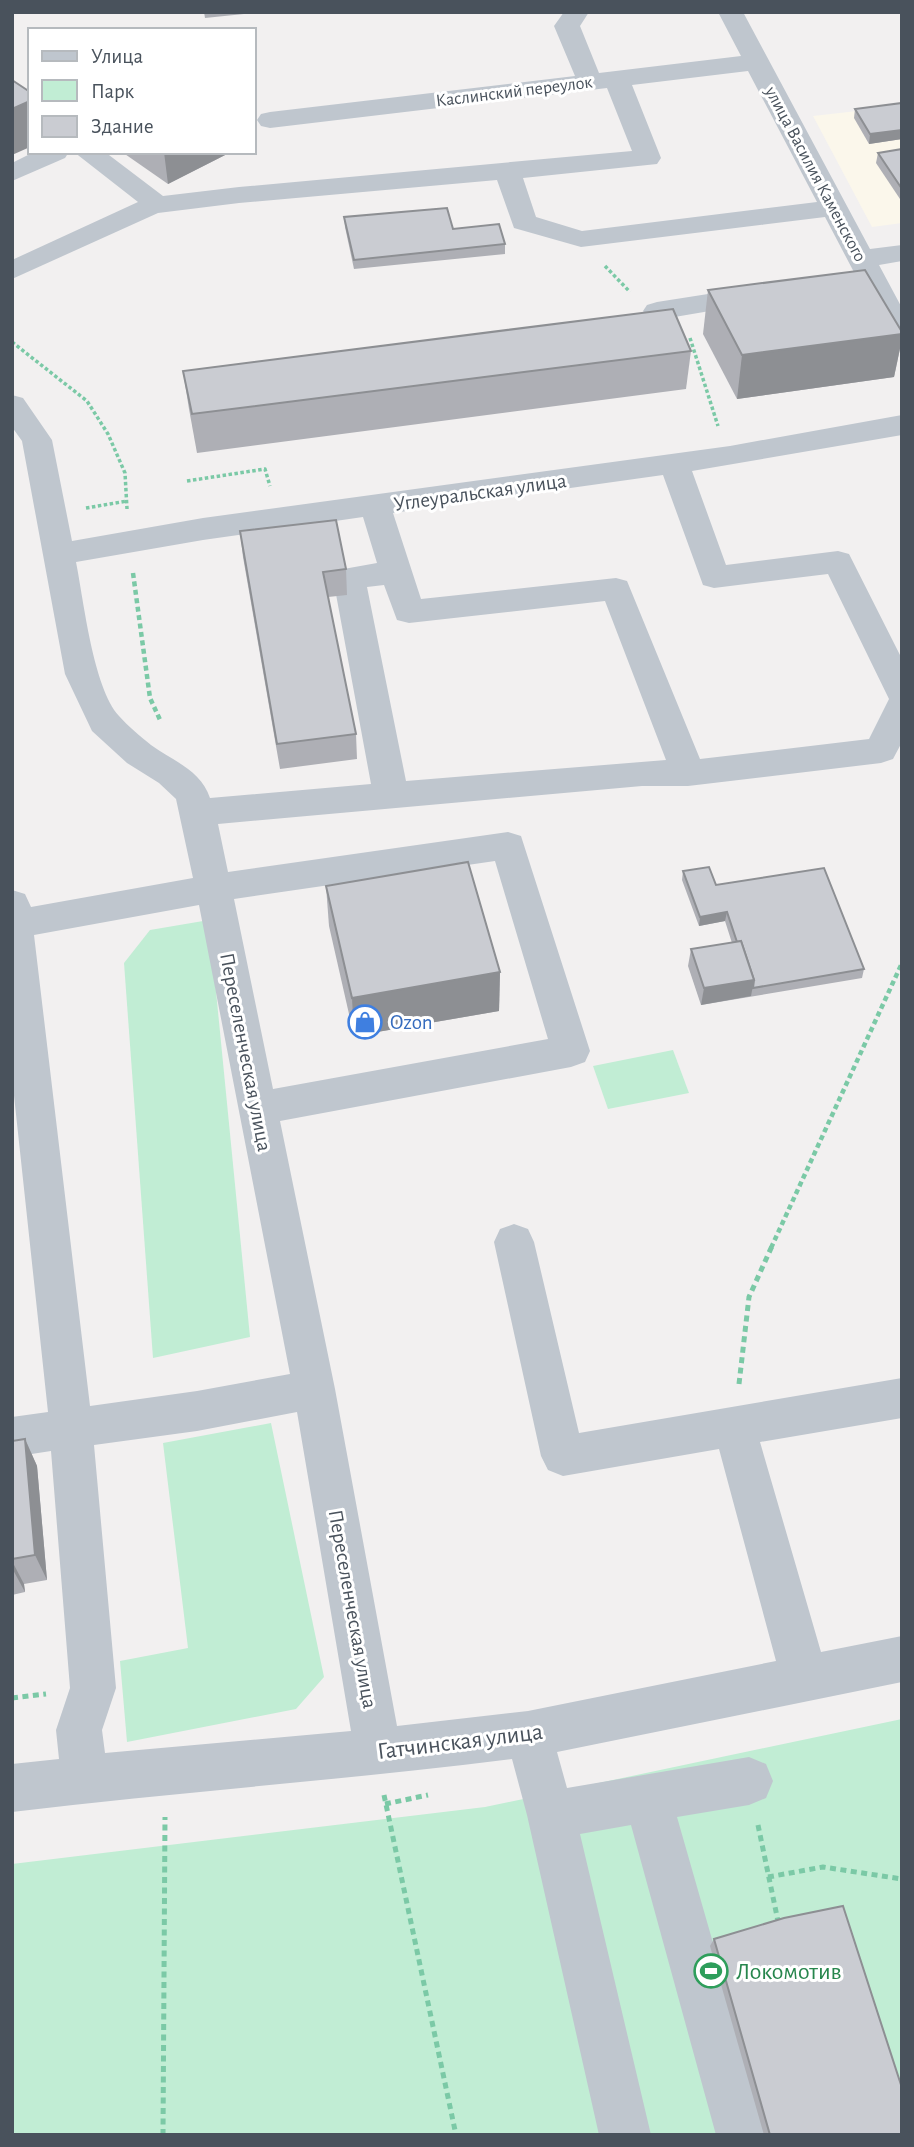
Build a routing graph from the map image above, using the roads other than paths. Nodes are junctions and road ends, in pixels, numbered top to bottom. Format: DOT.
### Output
graph roads {
  1 [pos="577,12"];
  2 [pos="730,12"];
  3 [pos="757,62"];
  4 [pos="604,81"];
  5 [pos="270,120"];
  6 [pos="52,154"];
  7 [pos="90,154"];
  8 [pos="507,171"];
  9 [pos="12,173"];
  10 [pos="150,198"];
  11 [pos="833,208"];
  12 [pos="902,253"];
  13 [pos="12,271"];
  14 [pos="859,274"];
  15 [pos="791,291"];
  16 [pos="657,311"];
  17 [pos="902,335"];
  18 [pos="12,405"];
  19 [pos="902,425"];
  20 [pos="674,464"];
  21 [pos="375,507"];
  22 [pos="58,554"];
  23 [pos="396,572"];
  24 [pos="902,693"];
  25 [pos="902,705"];
  26 [pos="892,761"];
  27 [pos="688,772"];
  28 [pos="391,795"];
  29 [pos="198,812"];
  30 [pos="213,888"];
  31 [pos="13,918"];
  32 [pos="256,1108"];
  33 [pos="514,1242"];
  34 [pos="314,1389"];
  35 [pos="902,1398"];
  36 [pos="71,1427"];
  37 [pos="734,1427"];
  38 [pos="12,1437"];
  39 [pos="902,1659"];
  40 [pos="800,1679"];
  41 [pos="528,1734"];
  42 [pos="379,1752"];
  43 [pos="85,1780"];
  44 [pos="749,1781"];
  45 [pos="12,1788"];
  46 [pos="648,1798"];
  47 [pos="551,1815"];
  48 [pos="625,2135"];
  49 [pos="742,2135"];
  1 -- 4 [label="street"];
  2 -- 3 [label="street, улица Василия Каменского"];
  3 -- 4 [label="street, Каслинский переулок"];
  3 -- 11 [label="street, улица Василия Каменского"];
  4 -- 5 [label="street, Каслинский переулок"];
  4 -- 8 [label="street"];
  6 -- 9 [label="street"];
  7 -- 10 [label="street"];
  8 -- 11 [label="street"];
  8 -- 13 [label="street"];
  11 -- 14 [label="street, улица Василия Каменского"];
  12 -- 14 [label="street"];
  14 -- 17 [label="street, улица Василия Каменского"];
  15 -- 16 [label="street"];
  18 -- 22 [label="street, Переселенческая улица"];
  19 -- 20 [label="street, Углеуральская улица"];
  20 -- 21 [label="street, Углеуральская улица"];
  20 -- 24 [label="street"];
  21 -- 22 [label="street, Углеуральская улица"];
  21 -- 23 [label="street"];
  22 -- 29 [label="street, Переселенческая улица"];
  23 -- 27 [label="street"];
  23 -- 28 [label="street"];
  25 -- 26 [label="street"];
  26 -- 27 [label="street"];
  27 -- 28 [label="street"];
  28 -- 29 [label="street"];
  29 -- 30 [label="street, Переселенческая улица"];
  30 -- 31 [label="street"];
  30 -- 32 [label="street, Переселенческая улица"];
  30 -- 32 [label="street"];
  31 -- 36 [label="street"];
  32 -- 34 [label="street, Переселенческая улица"];
  33 -- 37 [label="street"];
  34 -- 36 [label="street"];
  34 -- 42 [label="street, Переселенческая улица"];
  35 -- 37 [label="street"];
  36 -- 38 [label="street"];
  36 -- 43 [label="street"];
  37 -- 40 [label="street"];
  39 -- 40 [label="street, Гатчинская улица"];
  40 -- 41 [label="street, Гатчинская улица"];
  41 -- 42 [label="street, Гатчинская улица"];
  41 -- 47 [label="street"];
  42 -- 43 [label="street, Гатчинская улица"];
  43 -- 45 [label="street, Гатчинская улица"];
  44 -- 46 [label="street"];
  46 -- 47 [label="street"];
  46 -- 49 [label="street"];
  47 -- 48 [label="street"];
}
